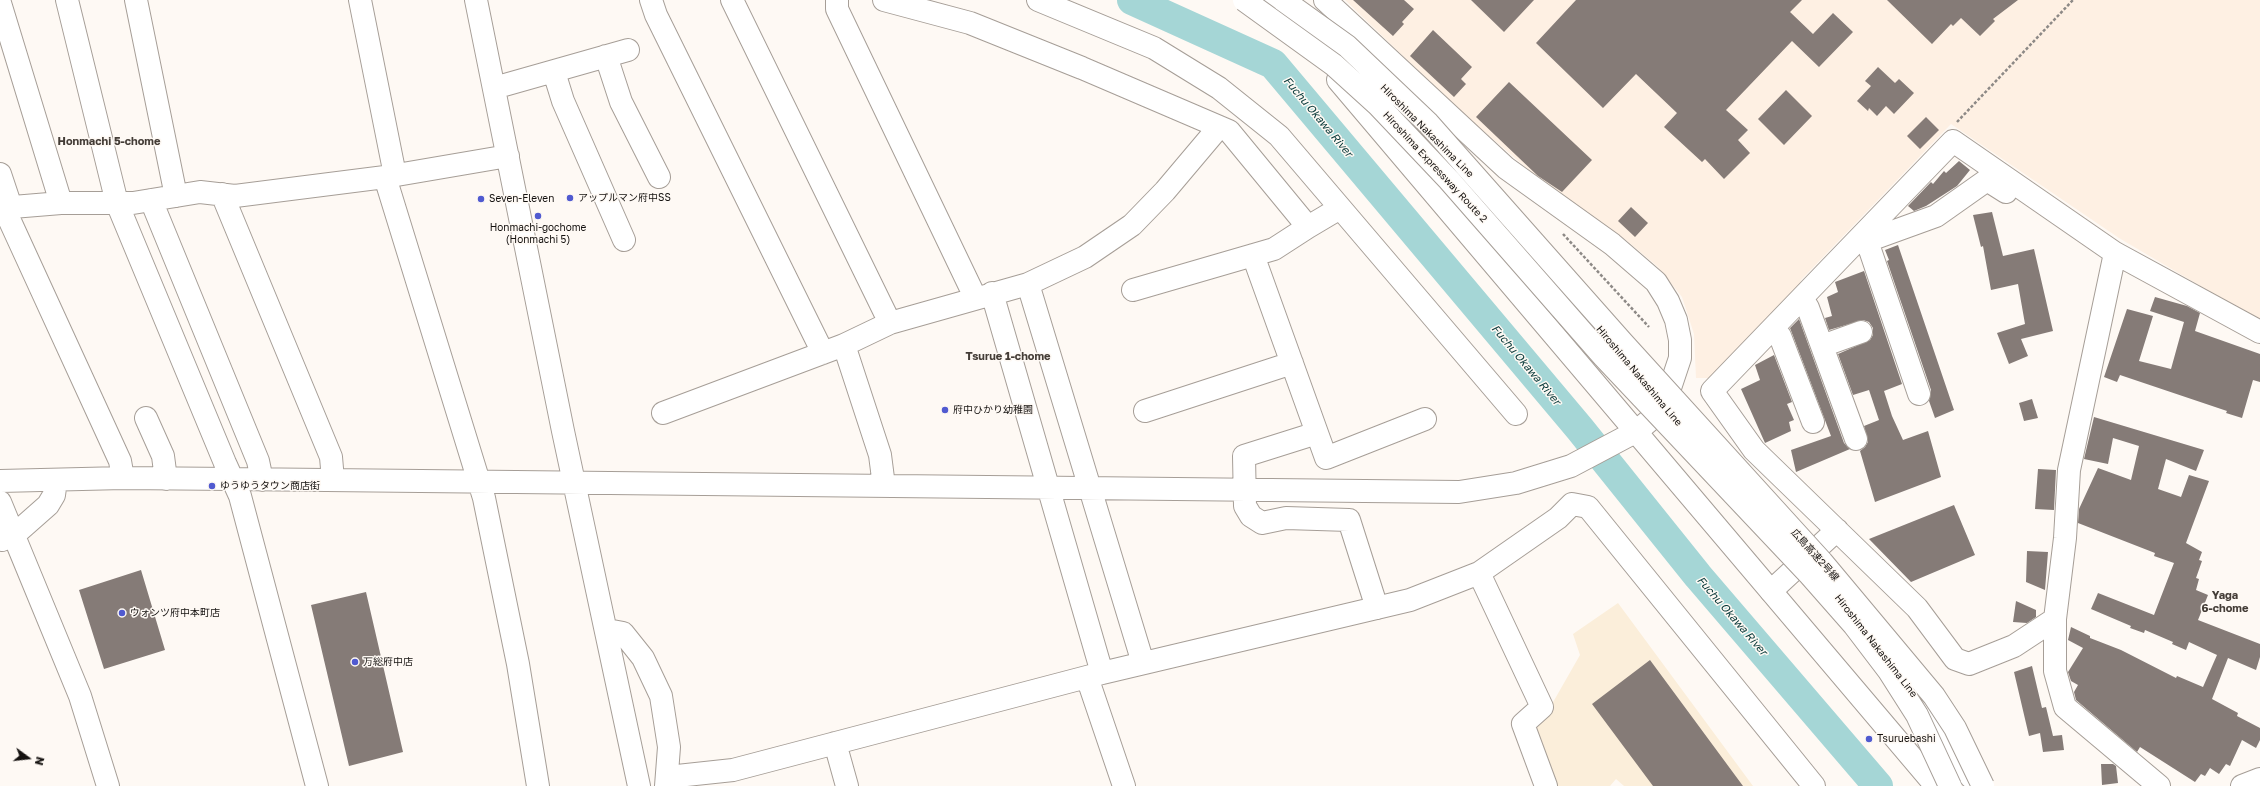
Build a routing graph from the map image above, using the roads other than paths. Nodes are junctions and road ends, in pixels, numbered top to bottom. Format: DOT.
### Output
graph roads {
  1 [pos="67,0"];
  2 [pos="136,0"];
  3 [pos="360,0"];
  4 [pos="476,0"];
  5 [pos="651,0"];
  6 [pos="732,0"];
  7 [pos="837,0"];
  8 [pos="884,0"];
  9 [pos="1038,0"];
  10 [pos="1244,0"];
  11 [pos="1270,0"];
  12 [pos="1297,0"];
  13 [pos="1325,0"];
  14 [pos="0,3"];
  15 [pos="628,50"];
  16 [pos="606,56"];
  17 [pos="554,72"];
  18 [pos="494,88"];
  19 [pos="1219,127"];
  20 [pos="508,156"];
  21 [pos="0,174"];
  22 [pos="390,176"];
  23 [pos="659,177"];
  24 [pos="2006,192"];
  25 [pos="222,194"];
  26 [pos="176,196"];
  27 [pos="151,200"];
  28 [pos="61,203"];
  29 [pos="117,203"];
  30 [pos="5,208"];
  31 [pos="1340,208"];
  32 [pos="1308,227"];
  33 [pos="1864,239"];
  34 [pos="624,240"];
  35 [pos="2115,253"];
  36 [pos="1253,255"];
  37 [pos="1028,284"];
  38 [pos="1133,290"];
  39 [pos="984,295"];
  40 [pos="1802,298"];
  41 [pos="890,323"];
  42 [pos="1774,328"];
  43 [pos="1861,332"];
  44 [pos="2260,332"];
  45 [pos="844,345"];
  46 [pos="1822,346"];
  47 [pos="823,353"];
  48 [pos="1604,357"];
  49 [pos="1292,363"];
  50 [pos="1919,394"];
  51 [pos="1663,409"];
  52 [pos="1145,411"];
  53 [pos="664,413"];
  54 [pos="1516,414"];
  55 [pos="146,418"];
  56 [pos="1425,419"];
  57 [pos="1813,422"];
  58 [pos="1317,433"];
  59 [pos="1629,436"];
  60 [pos="1856,439"];
  61 [pos="123,478"];
  62 [pos="166,479"];
  63 [pos="232,479"];
  64 [pos="56,480"];
  65 [pos="262,480"];
  66 [pos="333,480"];
  67 [pos="0,481"];
  68 [pos="478,482"];
  69 [pos="575,483"];
  70 [pos="884,486"];
  71 [pos="1049,488"];
  72 [pos="1089,488"];
  73 [pos="1244,490"];
  74 [pos="0,502"];
  75 [pos="1837,530"];
  76 [pos="7,538"];
  77 [pos="1807,558"];
  78 [pos="1479,573"];
  79 [pos="1771,591"];
  80 [pos="1377,608"];
  81 [pos="2055,619"];
  82 [pos="607,630"];
  83 [pos="1143,663"];
  84 [pos="1094,675"];
  85 [pos="835,743"];
  86 [pos="2260,779"];
  87 [pos="667,782"];
  88 [pos="108,786"];
  89 [pos="317,786"];
  90 [pos="538,786"];
  91 [pos="639,786"];
  92 [pos="847,786"];
  93 [pos="1124,786"];
  94 [pos="1546,786"];
  95 [pos="1814,786"];
  96 [pos="1936,786"];
  97 [pos="1950,786"];
  98 [pos="1977,786"];
  99 [pos="1983,786"];
  100 [pos="2159,786"];
  101 [pos="2242,786"];
  1 -- 29 [label="main road"];
  2 -- 26 [label="main road"];
  3 -- 22 [label="main road"];
  4 -- 18 [label="main road"];
  5 -- 47 [label="main road"];
  6 -- 41 [label="main road"];
  7 -- 39 [label="main road"];
  8 -- 19 [label="main road"];
  9 -- 31 [label="main road"];
  10 -- 48 [label="main road, Hiroshima Expressway Route 2, bridge"];
  11 -- 59 [label="main road"];
  11 -- 99 [label="main road, 広島高速2号線, bridge"];
  12 -- 51 [label="main road, Hiroshima Nakashima Line"];
  13 -- 51 [label="main road"];
  14 -- 28 [label="main road"];
  15 -- 16 [label="main road"];
  16 -- 17 [label="main road"];
  16 -- 23 [label="main road"];
  17 -- 18 [label="main road"];
  17 -- 34 [label="main road"];
  18 -- 20 [label="main road"];
  19 -- 32 [label="main road"];
  19 -- 37 [label="main road"];
  20 -- 22 [label="main road"];
  20 -- 69 [label="main road"];
  21 -- 30 [label="main road"];
  22 -- 25 [label="main road"];
  22 -- 68 [label="main road"];
  24 -- 33 [label="main road"];
  25 -- 26 [label="main road"];
  25 -- 66 [label="main road"];
  26 -- 27 [label="main road"];
  27 -- 29 [label="main road"];
  27 -- 65 [label="main road"];
  28 -- 29 [label="main road"];
  28 -- 30 [label="main road"];
  29 -- 63 [label="main road"];
  30 -- 61 [label="main road"];
  31 -- 32 [label="main road"];
  31 -- 54 [label="main road"];
  32 -- 36 [label="main road"];
  33 -- 35 [label="main road"];
  33 -- 40 [label="main road"];
  33 -- 50 [label="main road"];
  35 -- 44 [label="main road"];
  35 -- 81 [label="main road"];
  36 -- 38 [label="main road"];
  36 -- 49 [label="main road"];
  37 -- 39 [label="main road"];
  37 -- 72 [label="main road"];
  39 -- 41 [label="main road"];
  39 -- 71 [label="main road"];
  40 -- 42 [label="main road"];
  40 -- 46 [label="main road"];
  41 -- 45 [label="main road"];
  42 -- 57 [label="main road"];
  42 -- 75 [label="main road"];
  43 -- 46 [label="main road"];
  45 -- 47 [label="main road"];
  45 -- 70 [label="main road"];
  46 -- 60 [label="main road"];
  47 -- 53 [label="main road"];
  48 -- 97 [label="main road, 広島高速2号線, bridge"];
  49 -- 52 [label="main road"];
  49 -- 58 [label="main road"];
  51 -- 59 [label="main road"];
  51 -- 77 [label="main road, Hiroshima Nakashima Line"];
  55 -- 62 [label="main road"];
  56 -- 58 [label="main road"];
  58 -- 73 [label="main road"];
  59 -- 73 [label="main road"];
  59 -- 79 [label="main road"];
  61 -- 62 [label="main road"];
  61 -- 64 [label="main road"];
  62 -- 63 [label="main road"];
  63 -- 65 [label="main road"];
  63 -- 89 [label="main road"];
  64 -- 67 [label="main road"];
  64 -- 76 [label="main road"];
  65 -- 66 [label="main road"];
  66 -- 68 [label="main road"];
  68 -- 69 [label="main road"];
  68 -- 90 [label="main road"];
  69 -- 70 [label="main road"];
  69 -- 82 [label="main road"];
  70 -- 71 [label="main road"];
  71 -- 72 [label="main road"];
  71 -- 84 [label="main road"];
  72 -- 73 [label="main road"];
  72 -- 83 [label="main road"];
  73 -- 80 [label="main road"];
  74 -- 76 [label="main road"];
  75 -- 77 [label="main road"];
  75 -- 81 [label="main road"];
  76 -- 88 [label="main road"];
  77 -- 79 [label="main road"];
  77 -- 98 [label="main road, Hiroshima Nakashima Line"];
  78 -- 80 [label="main road"];
  78 -- 94 [label="main road"];
  78 -- 95 [label="main road"];
  79 -- 96 [label="main road"];
  80 -- 83 [label="main road"];
  81 -- 100 [label="main road"];
  82 -- 87 [label="main road"];
  82 -- 91 [label="main road"];
  83 -- 84 [label="main road"];
  84 -- 85 [label="main road"];
  84 -- 93 [label="main road"];
  85 -- 87 [label="main road"];
  85 -- 92 [label="main road"];
  86 -- 101 [label="main road"];
}
